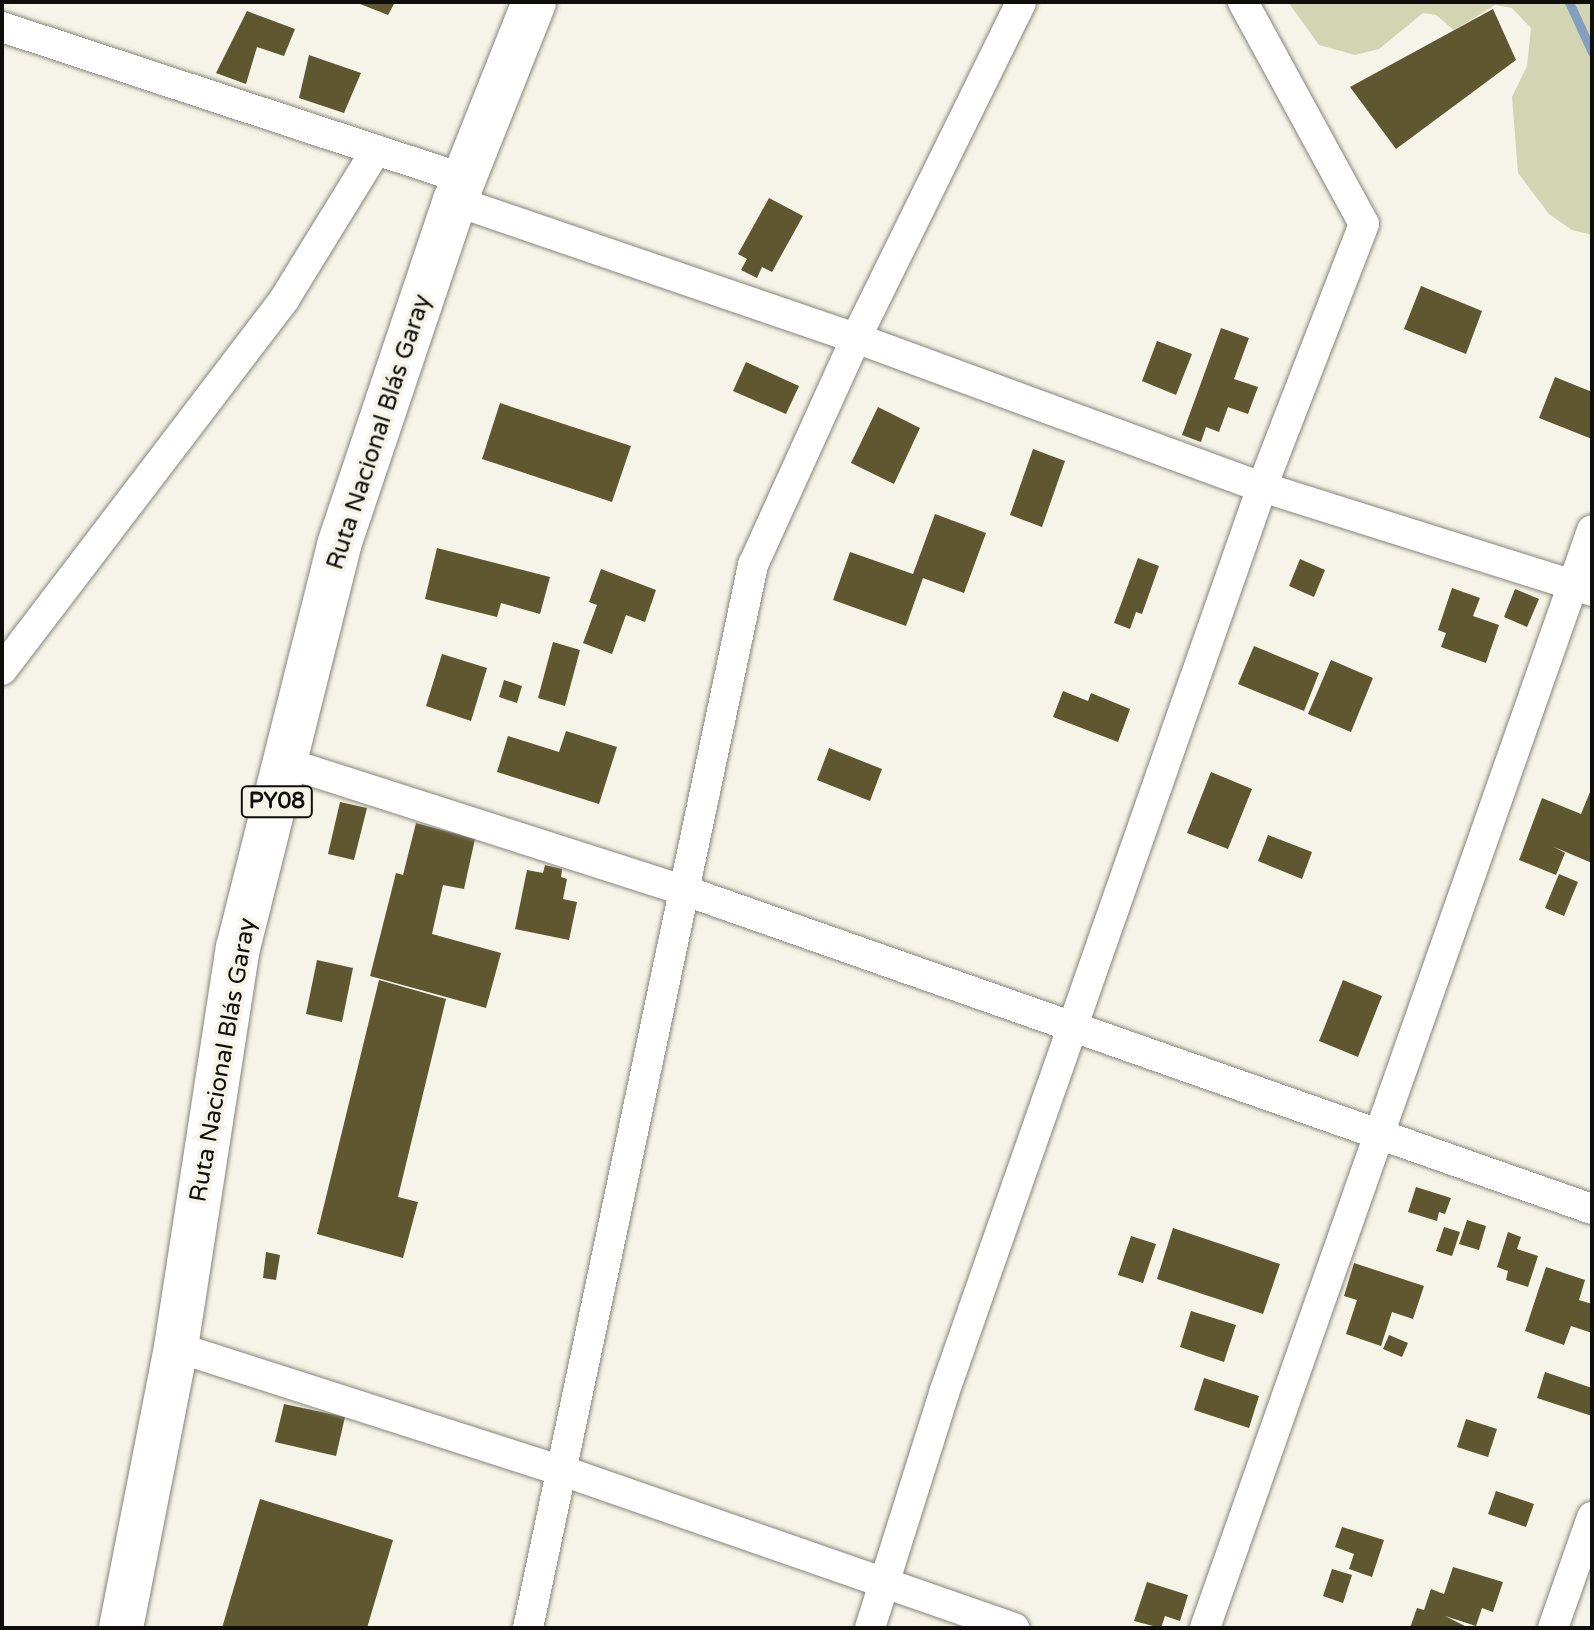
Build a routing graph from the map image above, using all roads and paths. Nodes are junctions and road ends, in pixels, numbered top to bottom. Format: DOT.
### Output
graph roads {
  1 [pos="534,2"];
  2 [pos="1021,2"];
  3 [pos="1243,2"];
  4 [pos="2,27"];
  5 [pos="376,150"];
  6 [pos="460,190"];
  7 [pos="856,338"];
  8 [pos="1262,487"];
  9 [pos="1592,530"];
  10 [pos="1582,588"];
  11 [pos="2,670"];
  12 [pos="287,763"];
  13 [pos="683,890"];
  14 [pos="1073,1030"];
  15 [pos="1379,1132"];
  16 [pos="1592,1209"];
  17 [pos="176,1347"];
  18 [pos="563,1471"];
  19 [pos="1592,1517"];
  20 [pos="883,1579"];
  21 [pos="121,1628"];
  22 [pos="528,1628"];
  23 [pos="870,1628"];
  24 [pos="1014,1628"];
  25 [pos="1205,1628"];
  26 [pos="1553,1628"];
  1 -- 6 [label="highway, Ruta Nacional Blás Garay / PY08"];
  2 -- 7 [label="street"];
  3 -- 8 [label="street"];
  4 -- 5 [label="street"];
  5 -- 6 [label="street"];
  5 -- 11 [label="street"];
  6 -- 7 [label="street"];
  6 -- 12 [label="highway, Ruta Nacional Blás Garay / PY08"];
  7 -- 8 [label="street"];
  7 -- 13 [label="street"];
  8 -- 10 [label="street"];
  8 -- 14 [label="street"];
  9 -- 10 [label="street"];
  10 -- 15 [label="street"];
  12 -- 13 [label="street"];
  12 -- 17 [label="highway, Ruta Nacional Blás Garay / PY08"];
  13 -- 14 [label="street"];
  13 -- 18 [label="street"];
  14 -- 15 [label="street"];
  14 -- 20 [label="street"];
  15 -- 16 [label="street"];
  15 -- 25 [label="street"];
  17 -- 18 [label="street"];
  17 -- 21 [label="highway, Ruta Nacional Blás Garay / PY08"];
  18 -- 20 [label="street"];
  18 -- 22 [label="street"];
  19 -- 26 [label="street"];
  20 -- 23 [label="street"];
  20 -- 24 [label="street"];
}
